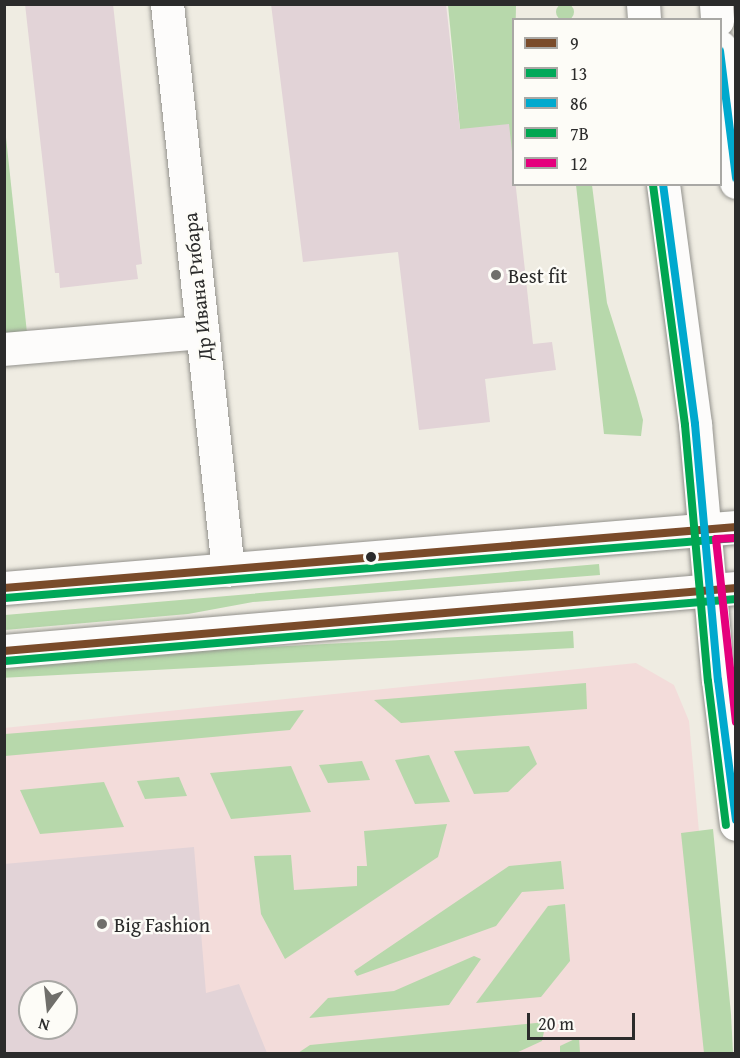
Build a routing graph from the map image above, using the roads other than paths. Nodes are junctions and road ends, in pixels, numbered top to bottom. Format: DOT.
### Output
graph roads {
  1 [pos="167,4"];
  2 [pos="722,65"];
  3 [pos="735,182"];
  4 [pos="663,186"];
  5 [pos="202,332"];
  6 [pos="4,349"];
  7 [pos="720,528"];
  8 [pos="228,570"];
  9 [pos="4,588"];
  10 [pos="722,589"];
  11 [pos="4,651"];
  12 [pos="735,824"];
  1 -- 5 [label="main road, Др Ивана Рибара"];
  2 -- 3 [label="main road"];
  4 -- 7 [label="main road"];
  5 -- 6 [label="main road"];
  5 -- 8 [label="main road, Др Ивана Рибара"];
  7 -- 8 [label="main road"];
  7 -- 10 [label="main road"];
  8 -- 9 [label="main road"];
  10 -- 11 [label="main road"];
  10 -- 12 [label="main road"];
}
